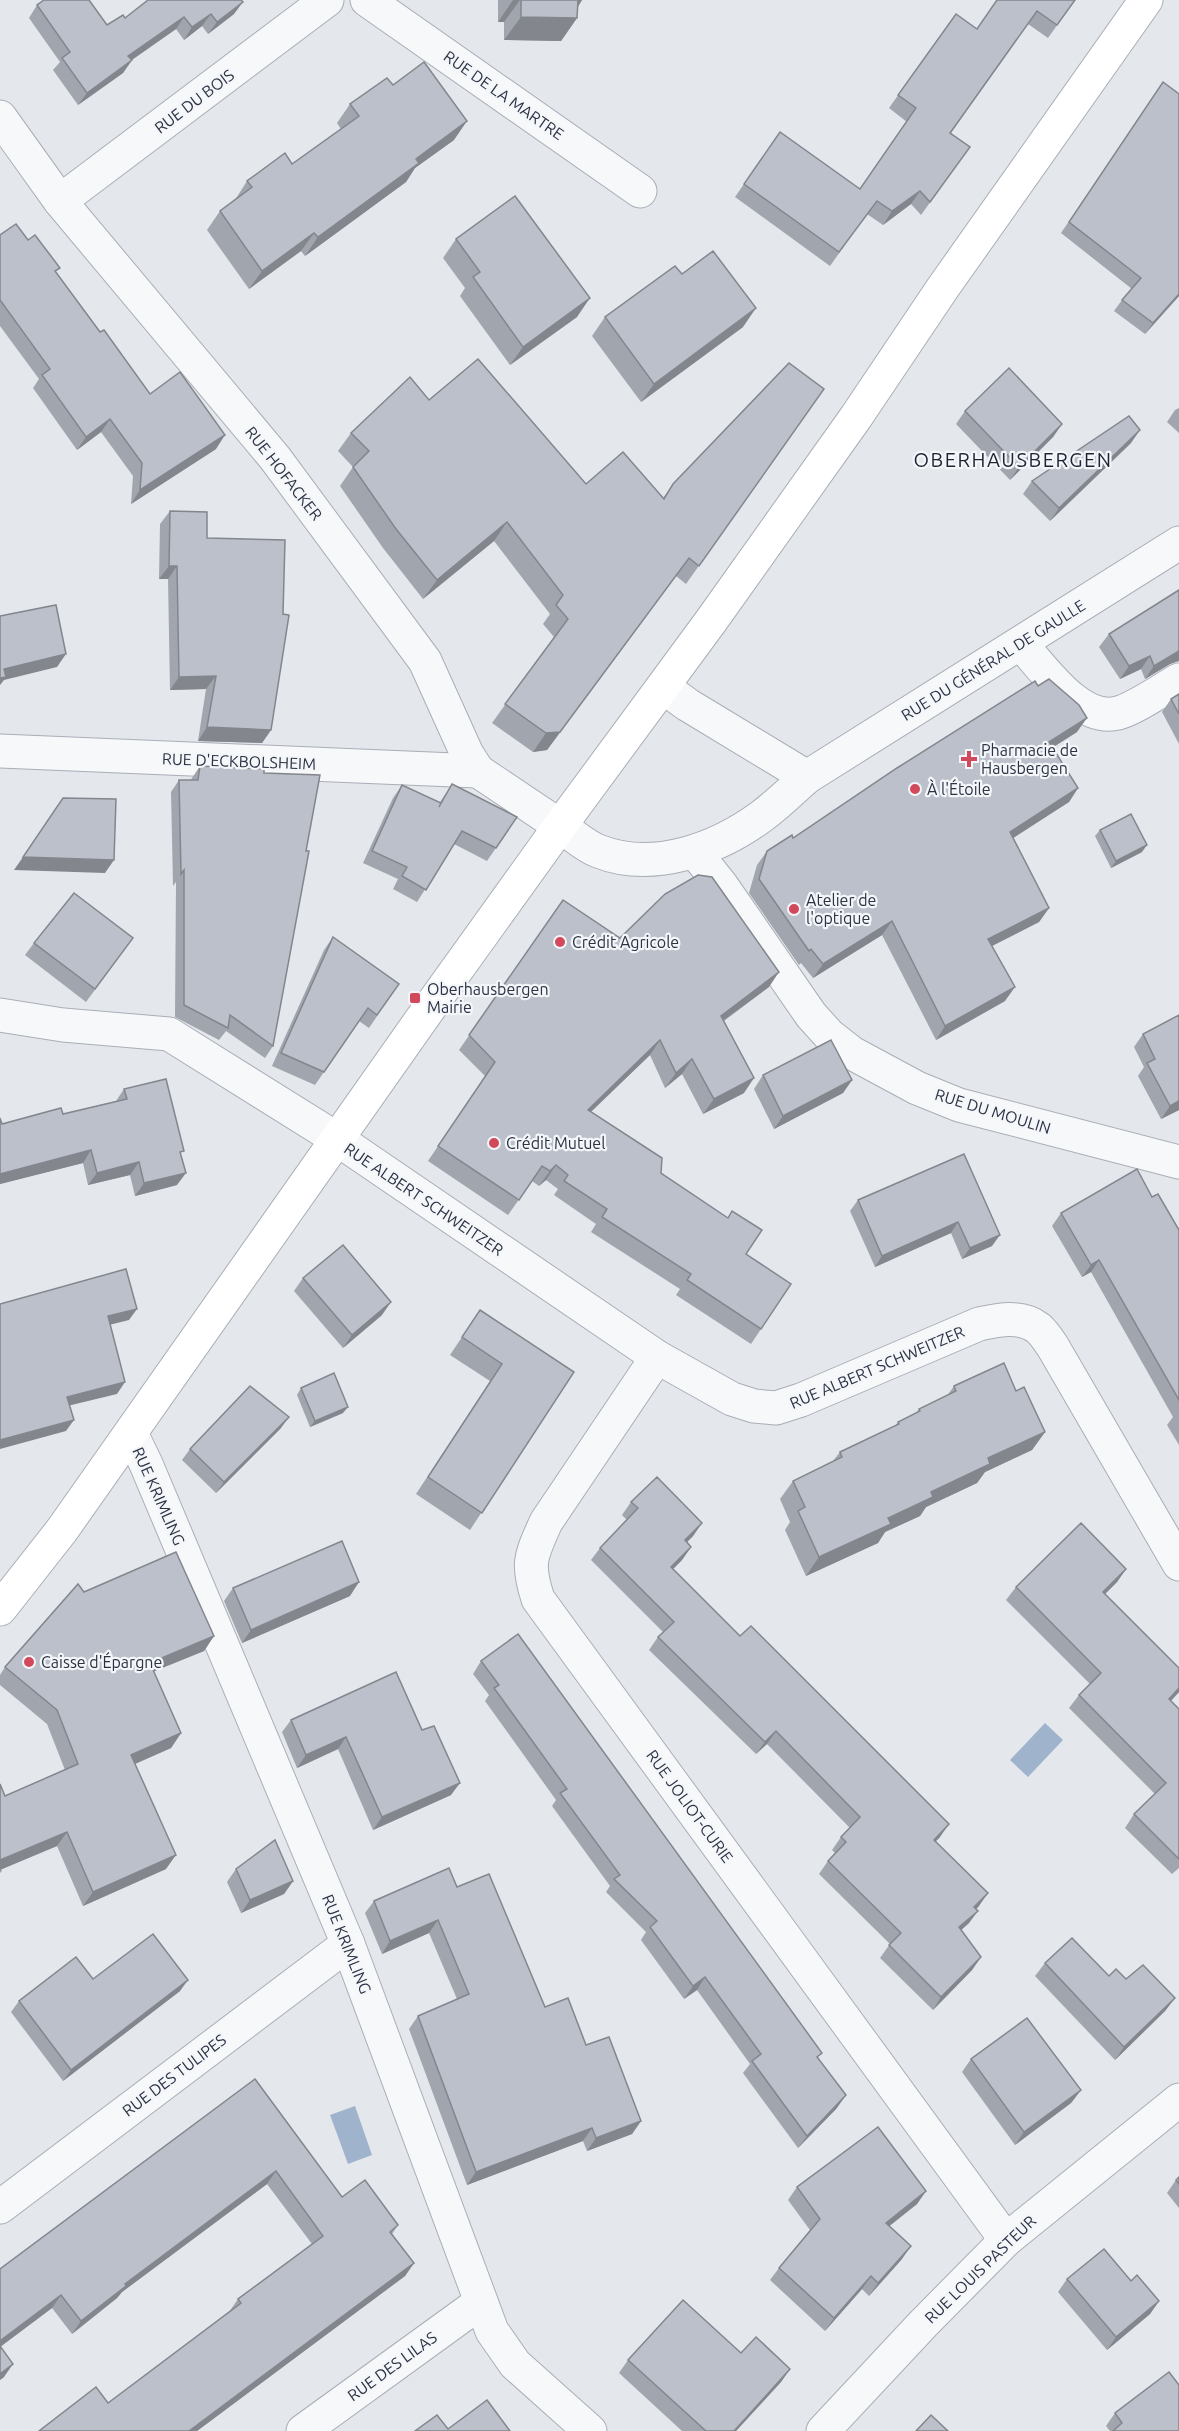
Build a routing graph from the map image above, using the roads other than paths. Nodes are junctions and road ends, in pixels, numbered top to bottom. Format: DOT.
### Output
graph roads {
  1 [pos="327,0"];
  2 [pos="367,0"];
  3 [pos="1146,0"];
  4 [pos="0,117"];
  5 [pos="640,191"];
  6 [pos="60,201"];
  7 [pos="1179,543"];
  8 [pos="1021,644"];
  9 [pos="1179,680"];
  10 [pos="663,687"];
  11 [pos="0,751"];
  12 [pos="478,771"];
  13 [pos="807,777"];
  14 [pos="560,825"];
  15 [pos="695,852"];
  16 [pos="0,1015"];
  17 [pos="337,1139"];
  18 [pos="1179,1162"];
  19 [pos="657,1357"];
  20 [pos="131,1433"];
  21 [pos="1179,1564"];
  22 [pos="0,1609"];
  23 [pos="348,1944"];
  24 [pos="1179,2100"];
  25 [pos="0,2207"];
  26 [pos="1006,2240"];
  27 [pos="480,2302"];
  28 [pos="303,2431"];
  29 [pos="590,2431"];
  30 [pos="823,2431"];
  1 -- 6 [label="street, RUE DU BOIS"];
  2 -- 5 [label="street, RUE DE LA MARTRE"];
  3 -- 10 [label="main road"];
  4 -- 6 [label="street, RUE HOFACKER"];
  6 -- 12 [label="street, RUE HOFACKER"];
  7 -- 8 [label="street, RUE DU GÉNÉRAL DE GAULLE"];
  8 -- 9 [label="street"];
  8 -- 13 [label="street, RUE DU GÉNÉRAL DE GAULLE"];
  10 -- 13 [label="street"];
  10 -- 14 [label="main road"];
  11 -- 12 [label="street, RUE D'ECKBOLSHEIM"];
  12 -- 14 [label="street, RUE HOFACKER"];
  13 -- 15 [label="street, RUE DU GÉNÉRAL DE GAULLE"];
  14 -- 15 [label="street, RUE DU GÉNÉRAL DE GAULLE"];
  14 -- 17 [label="main road"];
  15 -- 18 [label="street, RUE DU MOULIN"];
  16 -- 17 [label="street, RUE ALBERT SCHWEITZER"];
  17 -- 19 [label="street, RUE ALBERT SCHWEITZER"];
  17 -- 20 [label="main road"];
  19 -- 21 [label="street, RUE ALBERT SCHWEITZER"];
  19 -- 26 [label="street, RUE JOLIOT-CURIE"];
  20 -- 22 [label="main road"];
  20 -- 23 [label="street, RUE KRIMLING"];
  23 -- 25 [label="street, RUE DES TULIPES"];
  23 -- 27 [label="street, RUE KRIMLING"];
  24 -- 26 [label="street, RUE LOUIS PASTEUR"];
  26 -- 30 [label="street, RUE LOUIS PASTEUR"];
  27 -- 28 [label="street, RUE DES LILAS"];
  27 -- 29 [label="street, RUE KRIMLING"];
}
